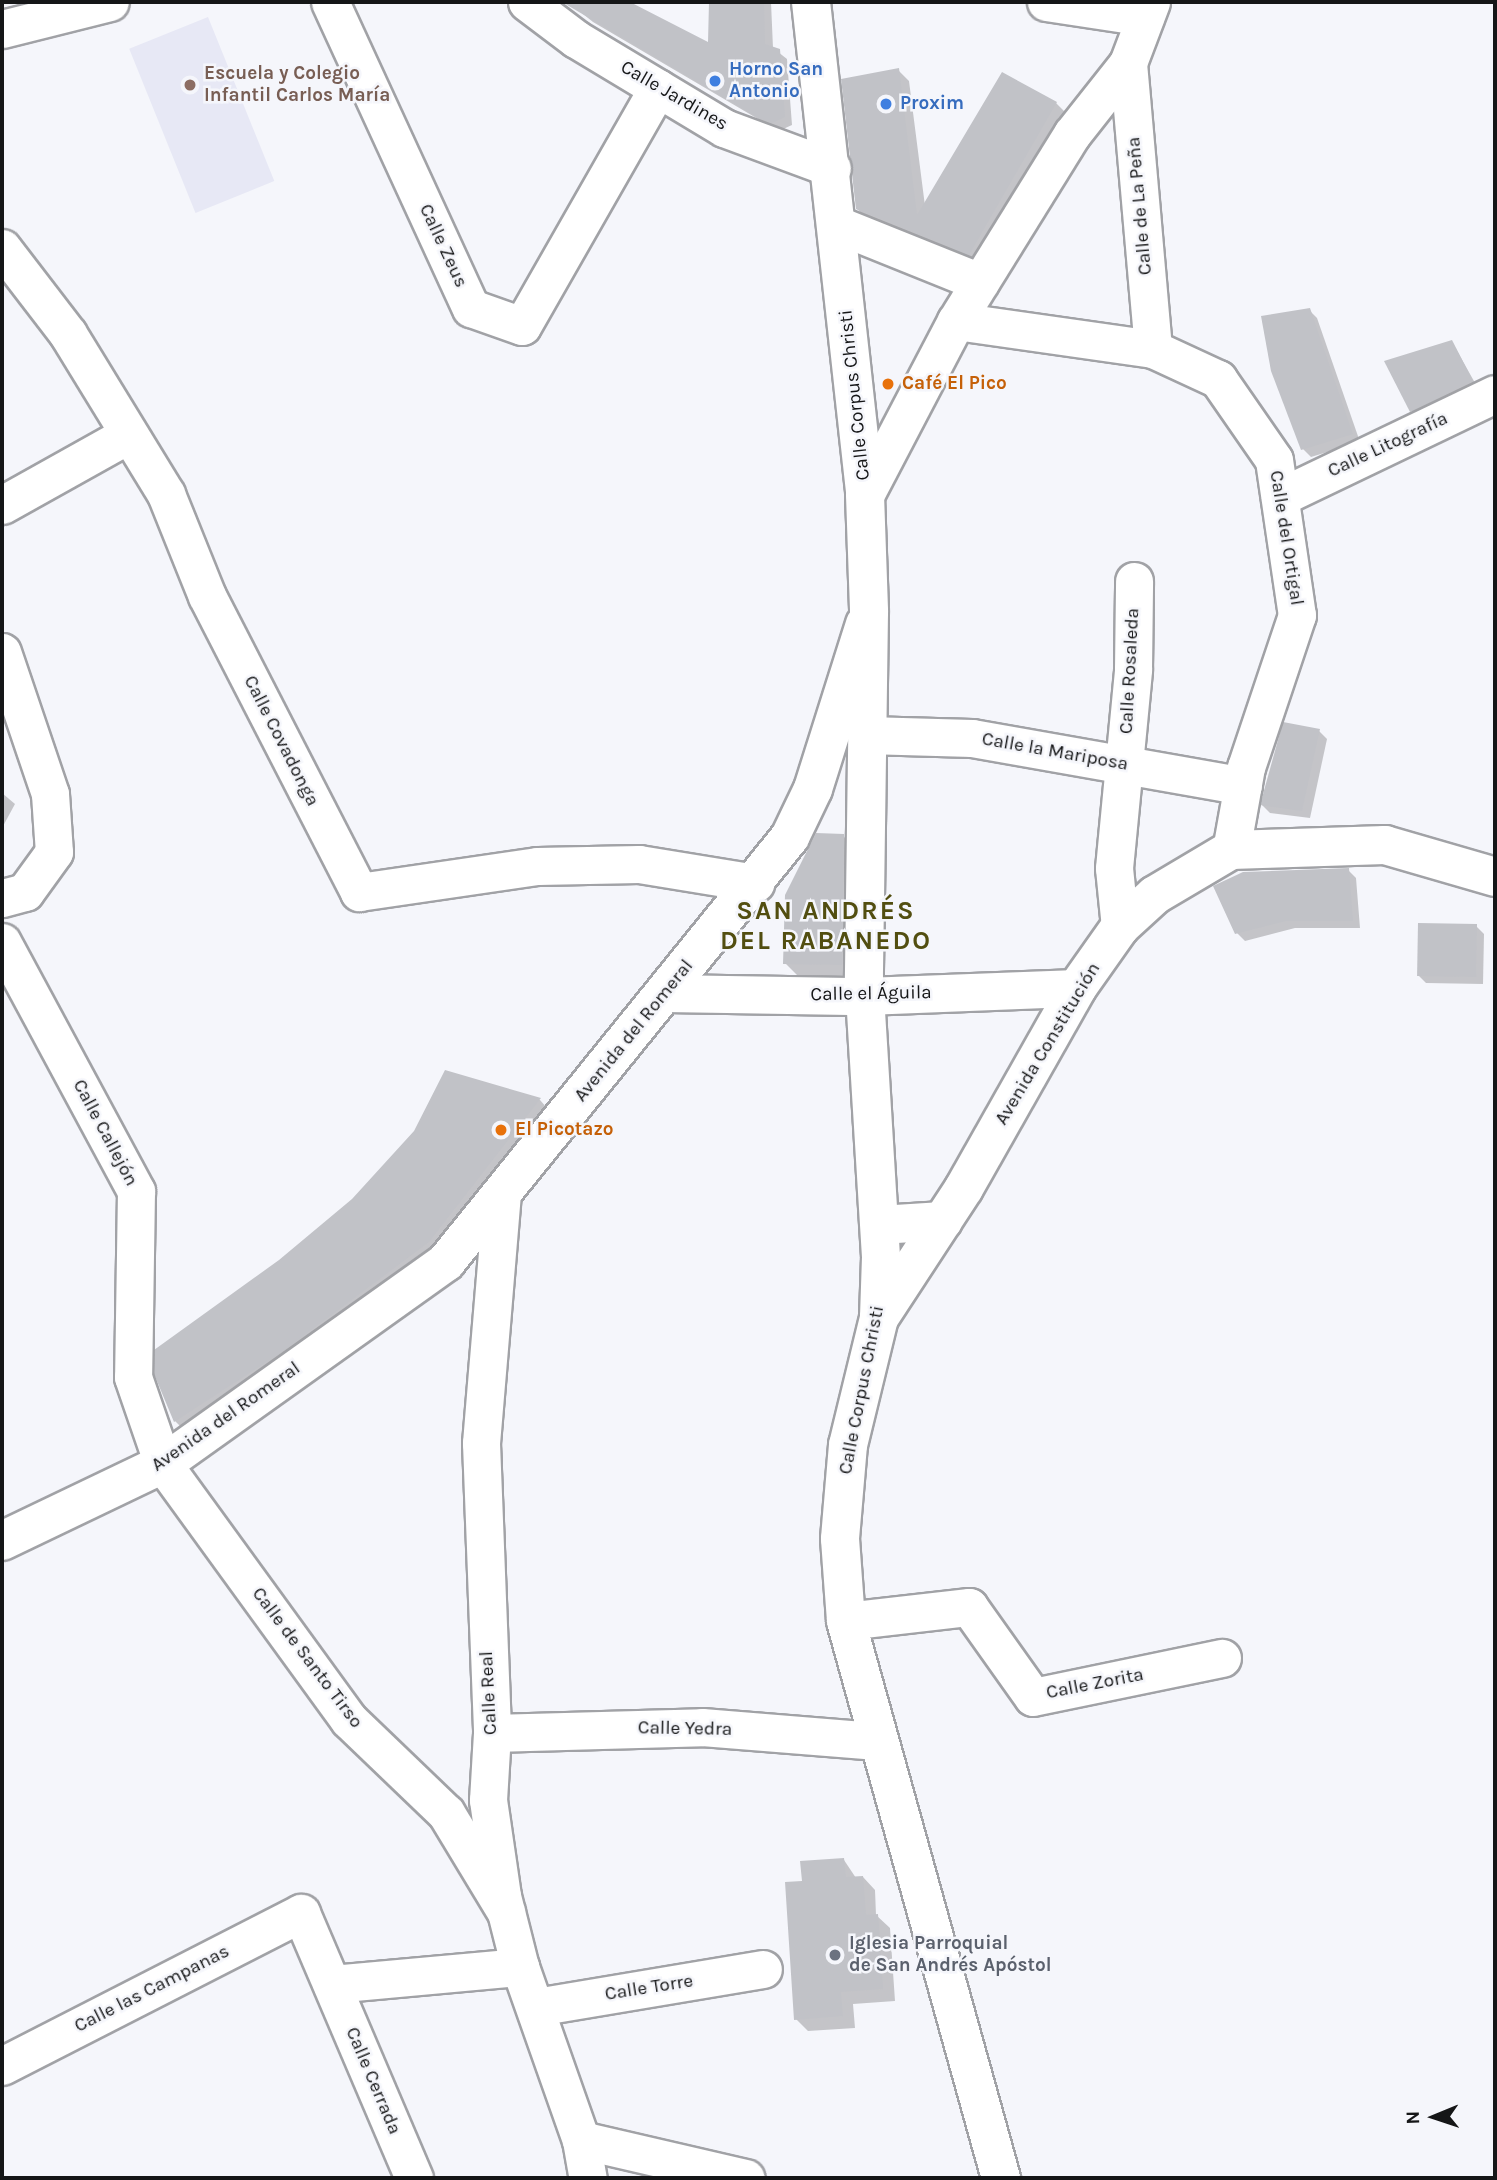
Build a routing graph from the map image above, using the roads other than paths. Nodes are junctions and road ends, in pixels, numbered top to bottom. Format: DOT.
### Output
graph roads {
  1 [pos="110,2"];
  2 [pos="330,2"];
  3 [pos="527,2"];
  4 [pos="811,2"];
  5 [pos="1046,2"];
  6 [pos="1148,10"];
  7 [pos="2,29"];
  8 [pos="1128,63"];
  9 [pos="658,89"];
  10 [pos="832,168"];
  11 [pos="838,225"];
  12 [pos="2,248"];
  13 [pos="980,282"];
  14 [pos="956,321"];
  15 [pos="1153,349"];
  16 [pos="1495,394"];
  17 [pos="129,434"];
  18 [pos="865,495"];
  19 [pos="1280,497"];
  20 [pos="2,505"];
  21 [pos="1134,581"];
  22 [pos="869,612"];
  23 [pos="2,652"];
  24 [pos="866,735"];
  25 [pos="1124,764"];
  26 [pos="1243,786"];
  27 [pos="813,789"];
  28 [pos="864,790"];
  29 [pos="1231,849"];
  30 [pos="1495,877"];
  31 [pos="755,883"];
  32 [pos="2,898"];
  33 [pos="1120,927"];
  34 [pos="2,942"];
  35 [pos="1077,988"];
  36 [pos="665,993"];
  37 [pos="865,996"];
  38 [pos="502,1193"];
  39 [pos="943,1222"];
  40 [pos="880,1225"];
  41 [pos="879,1318"];
  42 [pos="163,1464"];
  43 [pos="2,1541"];
  44 [pos="846,1621"];
  45 [pos="1222,1658"];
  46 [pos="492,1733"];
  47 [pos="877,1741"];
  48 [pos="506,1912"];
  49 [pos="302,1913"];
  50 [pos="520,1967"];
  51 [pos="763,1969"];
  52 [pos="332,1984"];
  53 [pos="536,2007"];
  54 [pos="2,2066"];
  55 [pos="581,2140"];
  56 [pos="414,2178"];
  57 [pos="588,2178"];
  58 [pos="746,2178"];
  59 [pos="1001,2178"];
  1 -- 7 [label="street"];
  2 -- 9 [label="street, Calle Zeus"];
  3 -- 9 [label="street, Calle Jardines"];
  4 -- 10 [label="street, Calle Corpus Christi"];
  5 -- 6 [label="street"];
  6 -- 8 [label="street"];
  8 -- 13 [label="street"];
  8 -- 15 [label="street, Calle de La Peña"];
  9 -- 10 [label="street, Calle Jardines"];
  10 -- 11 [label="street, Calle Corpus Christi"];
  11 -- 13 [label="street"];
  11 -- 18 [label="street, Calle Corpus Christi"];
  12 -- 17 [label="street, Calle Covadonga"];
  13 -- 14 [label="street"];
  14 -- 15 [label="street, Calle del Ortigal"];
  14 -- 18 [label="street"];
  15 -- 19 [label="street, Calle del Ortigal"];
  16 -- 19 [label="street, Calle Litografía"];
  17 -- 20 [label="street"];
  17 -- 31 [label="street, Calle Covadonga"];
  18 -- 22 [label="street, Calle Corpus Christi"];
  19 -- 26 [label="street, Calle del Ortigal"];
  21 -- 25 [label="street, Calle Rosaleda"];
  22 -- 24 [label="street, Calle Corpus Christi"];
  22 -- 27 [label="street, Avenida del Romeral"];
  23 -- 32 [label="street"];
  24 -- 25 [label="street, Calle la Mariposa"];
  24 -- 28 [label="street, Calle Corpus Christi"];
  25 -- 26 [label="street, Calle la Mariposa"];
  25 -- 33 [label="street, Calle Rosaleda"];
  26 -- 29 [label="street, Calle del Ortigal"];
  27 -- 28 [label="street"];
  27 -- 31 [label="street, Avenida del Romeral"];
  28 -- 37 [label="street, Calle Corpus Christi"];
  29 -- 30 [label="street, Avenida Constitución"];
  29 -- 33 [label="street, Avenida Constitución"];
  31 -- 36 [label="street, Avenida del Romeral"];
  33 -- 35 [label="street, Avenida Constitución"];
  34 -- 42 [label="street, Calle Callejón"];
  35 -- 37 [label="street, Calle el Águila"];
  35 -- 39 [label="street, Avenida Constitución"];
  36 -- 37 [label="street, Calle el Águila"];
  36 -- 38 [label="street, Avenida del Romeral"];
  37 -- 40 [label="street, Calle Corpus Christi"];
  38 -- 42 [label="street, Avenida del Romeral"];
  38 -- 46 [label="street, Calle Real"];
  39 -- 40 [label="street"];
  39 -- 41 [label="street, Avenida Constitución"];
  40 -- 41 [label="street, Calle Corpus Christi"];
  41 -- 44 [label="street, Calle Corpus Christi"];
  42 -- 43 [label="street, Avenida del Romeral"];
  42 -- 48 [label="street, Calle de Santo Tirso"];
  44 -- 45 [label="street, Calle Zorita"];
  44 -- 47 [label="street, Calle Corpus Christi"];
  46 -- 47 [label="street, Calle Yedra"];
  46 -- 48 [label="street, Calle Real"];
  47 -- 59 [label="street, Calle Corpus Christi"];
  48 -- 50 [label="street, Calle Real"];
  49 -- 52 [label="street, Calle Cerrada"];
  49 -- 54 [label="street, Calle las Campanas"];
  50 -- 52 [label="street"];
  50 -- 53 [label="street, Calle Real"];
  51 -- 53 [label="street, Calle Torre"];
  52 -- 56 [label="street, Calle Cerrada"];
  53 -- 55 [label="street, Calle Real"];
  55 -- 57 [label="street, Calle Real"];
  55 -- 58 [label="street"];
}
